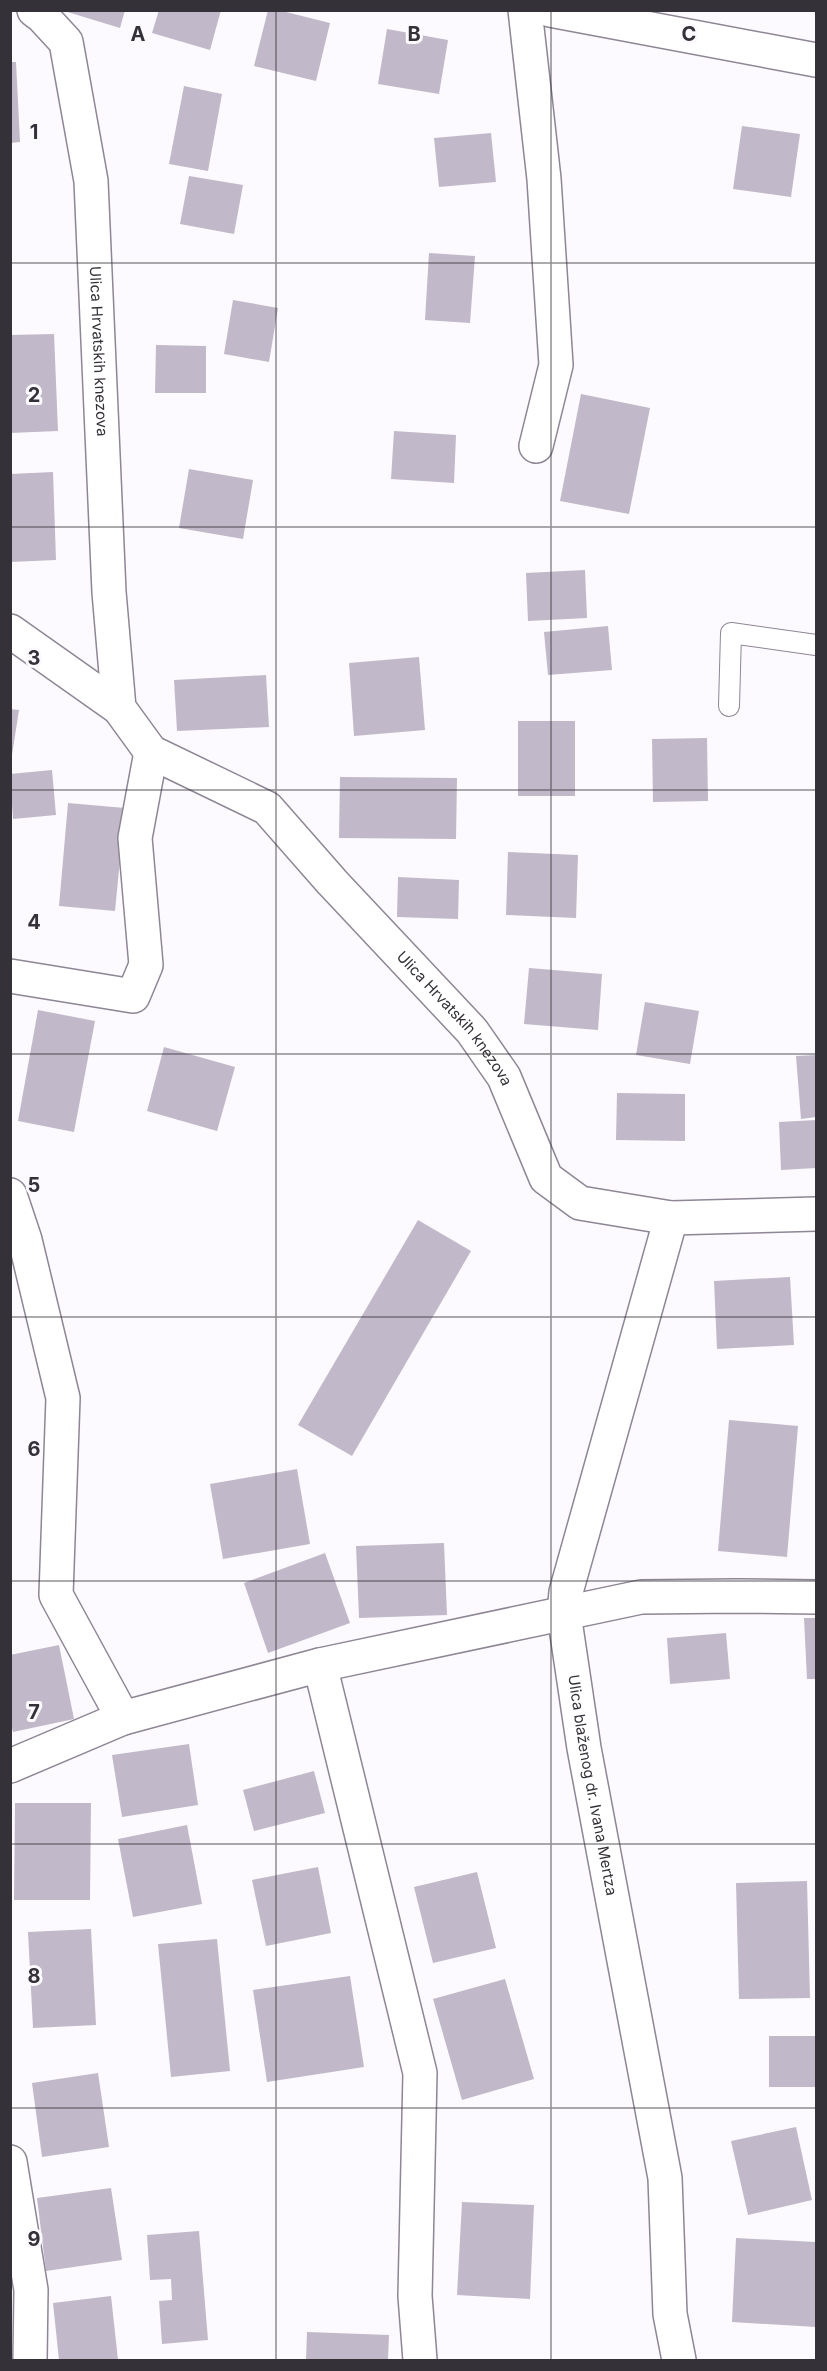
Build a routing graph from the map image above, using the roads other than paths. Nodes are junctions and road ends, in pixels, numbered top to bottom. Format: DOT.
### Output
graph roads {
  1 [pos="34,10"];
  2 [pos="525,10"];
  3 [pos="550,10"];
  4 [pos="816,60"];
  5 [pos="536,446"];
  6 [pos="10,631"];
  7 [pos="816,645"];
  8 [pos="729,706"];
  9 [pos="119,708"];
  10 [pos="151,752"];
  11 [pos="10,976"];
  12 [pos="10,1195"];
  13 [pos="816,1214"];
  14 [pos="671,1218"];
  15 [pos="816,1598"];
  16 [pos="564,1614"];
  17 [pos="320,1665"];
  18 [pos="123,1718"];
  19 [pos="10,1766"];
  20 [pos="10,2162"];
  21 [pos="30,2361"];
  22 [pos="420,2361"];
  23 [pos="679,2361"];
  1 -- 9 [label="street, Ulica Hrvatskih knezova"];
  2 -- 5 [label="street"];
  3 -- 4 [label="street"];
  6 -- 9 [label="street, Ulica Hrvatskih knezova"];
  7 -- 8 [label="lane"];
  9 -- 10 [label="street, Ulica Hrvatskih knezova"];
  10 -- 11 [label="street"];
  10 -- 14 [label="street, Ulica Hrvatskih knezova"];
  12 -- 18 [label="street"];
  13 -- 14 [label="street, Ulica Hrvatskih knezova"];
  14 -- 16 [label="street, Ulica blaženog dr. Ivana Mertza"];
  15 -- 16 [label="street"];
  16 -- 17 [label="street"];
  16 -- 23 [label="street, Ulica blaženog dr. Ivana Mertza"];
  17 -- 18 [label="street"];
  17 -- 22 [label="street"];
  18 -- 19 [label="street"];
  20 -- 21 [label="street"];
}
